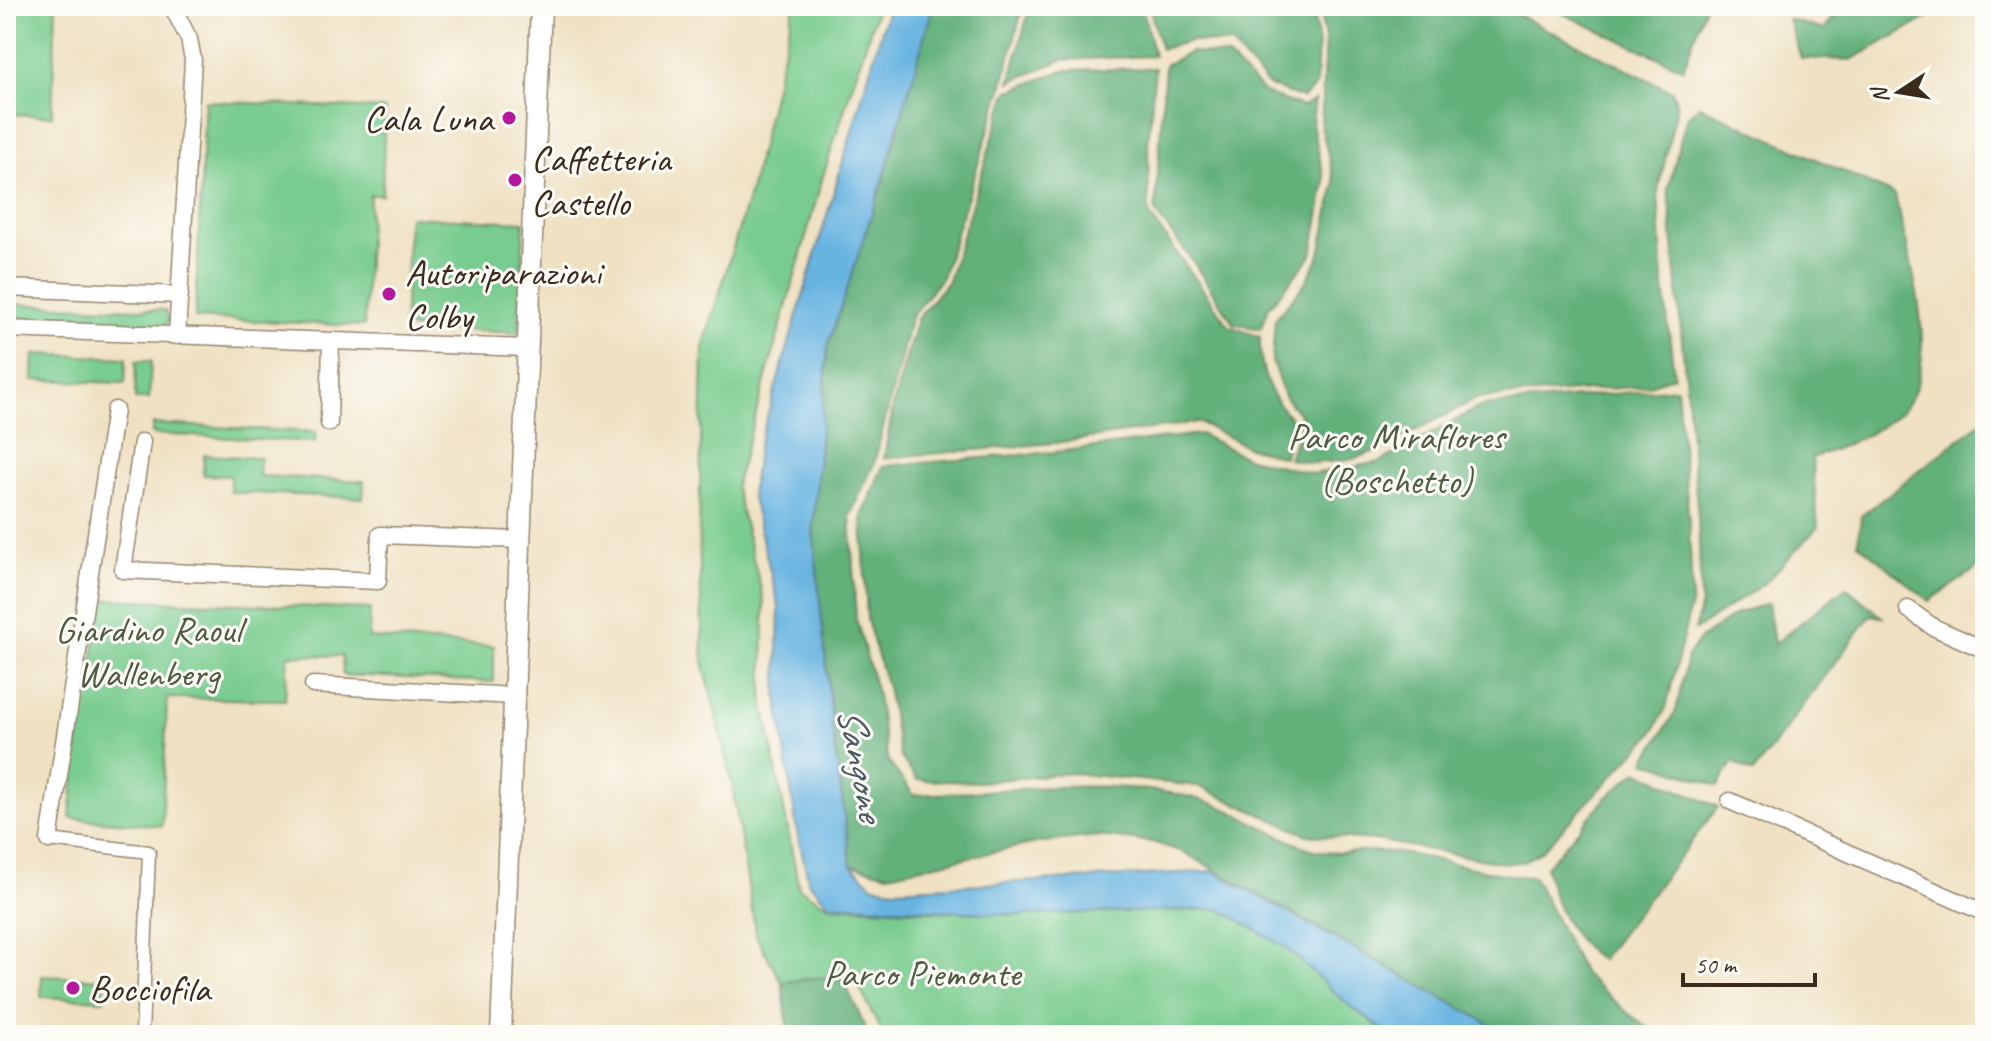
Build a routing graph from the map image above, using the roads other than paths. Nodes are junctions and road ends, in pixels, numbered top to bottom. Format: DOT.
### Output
graph roads {
  1 [pos="172,6"];
  2 [pos="541,6"];
  3 [pos="6,288"];
  4 [pos="180,295"];
  5 [pos="6,329"];
  6 [pos="177,336"];
  7 [pos="331,341"];
  8 [pos="529,348"];
  9 [pos="115,410"];
  10 [pos="329,423"];
  11 [pos="142,442"];
  12 [pos="521,540"];
  13 [pos="1908,609"];
  14 [pos="1985,650"];
  15 [pos="313,685"];
  16 [pos="514,696"];
  17 [pos="1730,801"];
  18 [pos="49,840"];
  19 [pos="1985,913"];
  20 [pos="142,1035"];
  21 [pos="501,1035"];
  1 -- 4 [label="street"];
  2 -- 8 [label="street"];
  3 -- 4 [label="street"];
  4 -- 6 [label="street"];
  5 -- 6 [label="street"];
  6 -- 7 [label="street"];
  7 -- 8 [label="street"];
  7 -- 10 [label="street"];
  8 -- 12 [label="street"];
  9 -- 18 [label="street"];
  11 -- 12 [label="street"];
  12 -- 16 [label="street"];
  13 -- 14 [label="street"];
  15 -- 16 [label="street"];
  16 -- 21 [label="street"];
  17 -- 19 [label="street"];
  18 -- 20 [label="street"];
}
